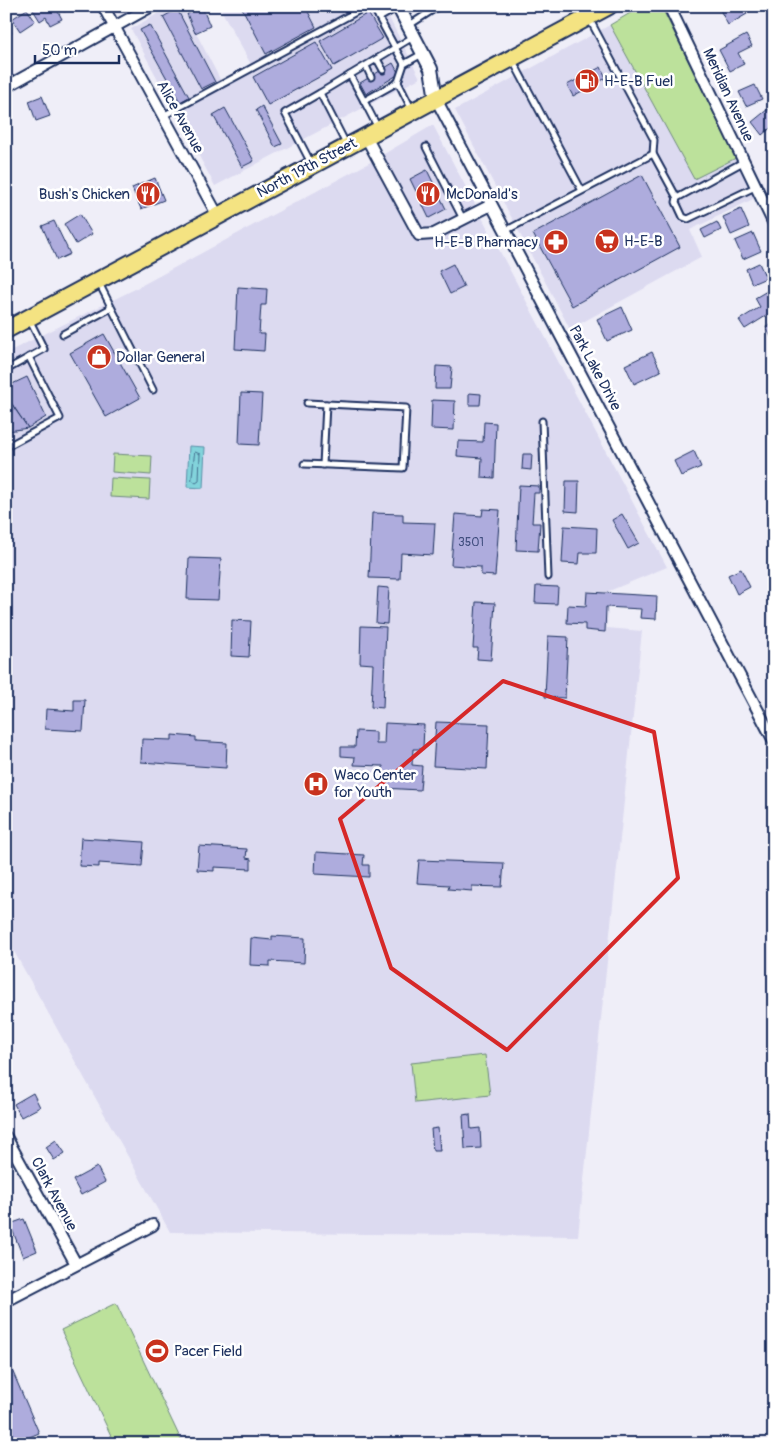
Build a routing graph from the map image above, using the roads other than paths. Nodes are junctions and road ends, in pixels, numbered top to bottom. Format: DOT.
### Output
graph roads {
  1 [pos="103,6"];
  2 [pos="152,6"];
  3 [pos="367,6"];
  4 [pos="373,6"];
  5 [pos="439,6"];
  6 [pos="609,6"];
  7 [pos="669,6"];
  8 [pos="398,7"];
  9 [pos="589,17"];
  10 [pos="379,18"];
  11 [pos="114,27"];
  12 [pos="411,32"];
  13 [pos="395,48"];
  14 [pos="423,54"];
  15 [pos="512,58"];
  16 [pos="377,60"];
  17 [pos="404,64"];
  18 [pos="366,66"];
  19 [pos="383,70"];
  20 [pos="350,75"];
  21 [pos="371,76"];
  22 [pos="398,82"];
  23 [pos="6,86"];
  24 [pos="320,93"];
  25 [pos="436,99"];
  26 [pos="364,101"];
  27 [pos="413,111"];
  28 [pos="162,116"];
  29 [pos="372,133"];
  30 [pos="348,146"];
  31 [pos="426,147"];
  32 [pos="653,154"];
  33 [pos="744,162"];
  34 [pos="312,166"];
  35 [pos="755,187"];
  36 [pos="581,189"];
  37 [pos="677,198"];
  38 [pos="491,205"];
  39 [pos="218,216"];
  40 [pos="463,220"];
  41 [pos="774,224"];
  42 [pos="505,231"];
  43 [pos="97,281"];
  44 [pos="111,308"];
  45 [pos="28,318"];
  46 [pos="6,330"];
  47 [pos="63,334"];
  48 [pos="29,357"];
  49 [pos="6,370"];
  50 [pos="153,390"];
  51 [pos="307,403"];
  52 [pos="326,404"];
  53 [pos="542,421"];
  54 [pos="6,448"];
  55 [pos="304,464"];
  56 [pos="323,465"];
  57 [pos="548,577"];
  58 [pos="774,741"];
  59 [pos="6,1137"];
  60 [pos="153,1225"];
  61 [pos="76,1264"];
  62 [pos="6,1301"];
  1 -- 11 [label="street, Alice Avenue"];
  2 -- 11 [label="street"];
  3 -- 28 [label="lane"];
  4 -- 10 [label="lane"];
  5 -- 12 [label="lane"];
  6 -- 9 [label="main road, North 19th Street"];
  7 -- 33 [label="street, Meridian Avenue"];
  8 -- 10 [label="lane"];
  8 -- 12 [label="street, Park Lake Drive"];
  9 -- 15 [label="main road, North 19th Street"];
  9 -- 32 [label="lane"];
  10 -- 13 [label="lane"];
  11 -- 23 [label="street"];
  11 -- 28 [label="street, Alice Avenue"];
  12 -- 13 [label="lane"];
  12 -- 14 [label="street, Park Lake Drive"];
  13 -- 16 [label="lane"];
  13 -- 17 [label="lane"];
  14 -- 17 [label="lane"];
  14 -- 25 [label="street, Park Lake Drive"];
  15 -- 25 [label="main road, North 19th Street"];
  15 -- 36 [label="lane"];
  16 -- 18 [label="lane"];
  16 -- 19 [label="lane"];
  17 -- 22 [label="lane"];
  18 -- 20 [label="lane"];
  18 -- 21 [label="lane"];
  20 -- 24 [label="lane"];
  20 -- 26 [label="lane"];
  22 -- 26 [label="lane"];
  22 -- 27 [label="lane"];
  24 -- 30 [label="lane"];
  24 -- 34 [label="lane"];
  25 -- 27 [label="main road, North 19th Street"];
  25 -- 38 [label="street, Park Lake Drive"];
  26 -- 29 [label="lane"];
  27 -- 29 [label="main road, North 19th Street"];
  28 -- 39 [label="street, Alice Avenue"];
  29 -- 30 [label="main road, North 19th Street"];
  29 -- 40 [label="street"];
  30 -- 34 [label="main road, North 19th Street"];
  31 -- 40 [label="lane"];
  32 -- 36 [label="lane"];
  32 -- 37 [label="lane"];
  33 -- 35 [label="street, Meridian Avenue"];
  33 -- 37 [label="lane"];
  34 -- 39 [label="main road, North 19th Street"];
  35 -- 37 [label="lane"];
  35 -- 41 [label="street, Meridian Avenue"];
  36 -- 42 [label="lane"];
  38 -- 40 [label="street"];
  38 -- 42 [label="street, Park Lake Drive"];
  39 -- 43 [label="main road, North 19th Street"];
  42 -- 58 [label="street, Park Lake Drive"];
  43 -- 44 [label="lane"];
  43 -- 45 [label="main road, North 19th Street"];
  44 -- 47 [label="lane"];
  44 -- 50 [label="lane"];
  45 -- 46 [label="main road, North 19th Street"];
  45 -- 48 [label="lane"];
  48 -- 49 [label="lane"];
  48 -- 54 [label="lane"];
  51 -- 52 [label="lane"];
  52 -- 56 [label="lane"];
  52 -- 56 [label="lane"];
  53 -- 57 [label="lane"];
  55 -- 56 [label="lane"];
  59 -- 61 [label="street, Clark Avenue"];
  60 -- 61 [label="street"];
  61 -- 62 [label="street"];
}
